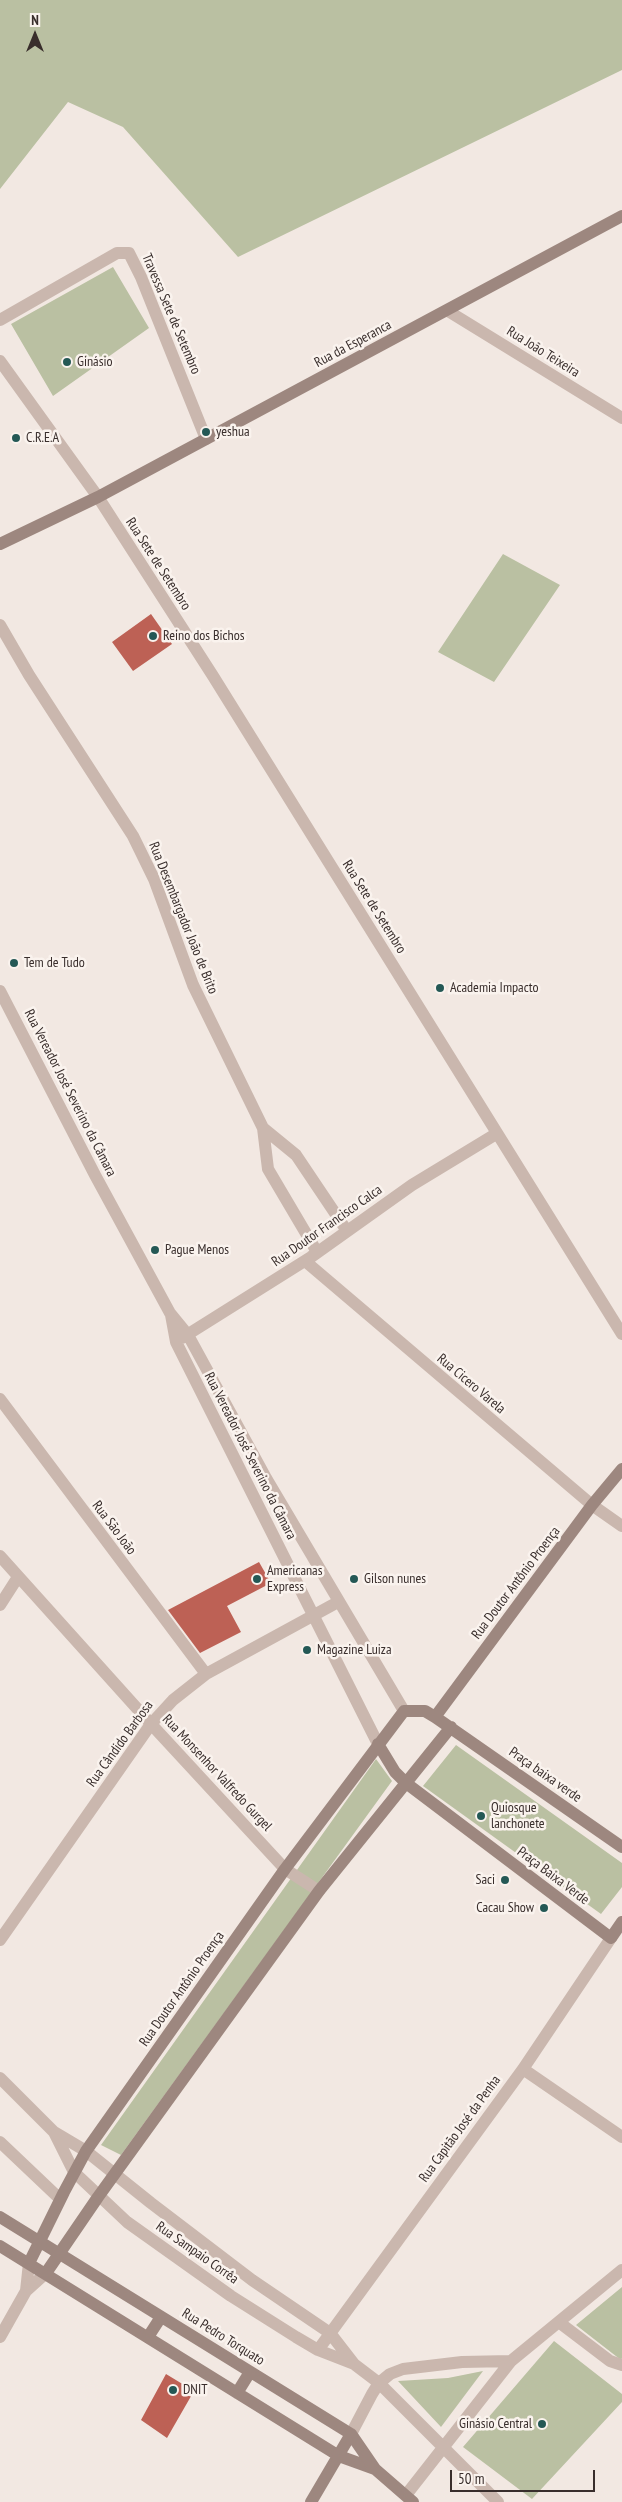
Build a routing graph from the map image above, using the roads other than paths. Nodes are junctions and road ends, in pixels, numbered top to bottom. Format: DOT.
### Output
graph roads {
  1 [pos="622,216"];
  2 [pos="448,311"];
  3 [pos="0,320"];
  4 [pos="0,362"];
  5 [pos="622,418"];
  6 [pos="206,439"];
  7 [pos="98,497"];
  8 [pos="0,544"];
  9 [pos="0,625"];
  10 [pos="0,991"];
  11 [pos="262,1128"];
  12 [pos="496,1134"];
  13 [pos="347,1231"];
  14 [pos="317,1252"];
  15 [pos="305,1261"];
  16 [pos="170,1313"];
  17 [pos="622,1334"];
  18 [pos="188,1335"];
  19 [pos="176,1342"];
  20 [pos="0,1399"];
  21 [pos="622,1469"];
  22 [pos="266,1478"];
  23 [pos="248,1487"];
  24 [pos="592,1505"];
  25 [pos="622,1526"];
  26 [pos="0,1556"];
  27 [pos="18,1577"];
  28 [pos="338,1602"];
  29 [pos="0,1605"];
  30 [pos="313,1616"];
  31 [pos="206,1674"];
  32 [pos="404,1711"];
  33 [pos="435,1717"];
  34 [pos="150,1724"];
  35 [pos="451,1727"];
  36 [pos="378,1744"];
  37 [pos="406,1783"];
  38 [pos="622,1847"];
  39 [pos="285,1869"];
  40 [pos="319,1891"];
  41 [pos="622,1922"];
  42 [pos="611,1938"];
  43 [pos="0,1940"];
  44 [pos="522,2069"];
  45 [pos="0,2078"];
  46 [pos="54,2132"];
  47 [pos="622,2137"];
  48 [pos="0,2142"];
  49 [pos="86,2151"];
  50 [pos="74,2172"];
  51 [pos="116,2174"];
  52 [pos="98,2197"];
  53 [pos="60,2199"];
  54 [pos="0,2217"];
  55 [pos="39,2240"];
  56 [pos="0,2246"];
  57 [pos="59,2253"];
  58 [pos="30,2264"];
  59 [pos="622,2270"];
  60 [pos="46,2273"];
  61 [pos="26,2291"];
  62 [pos="161,2316"];
  63 [pos="560,2323"];
  64 [pos="330,2332"];
  65 [pos="0,2336"];
  66 [pos="148,2337"];
  67 [pos="318,2350"];
  68 [pos="511,2361"];
  69 [pos="354,2364"];
  70 [pos="622,2365"];
  71 [pos="250,2372"];
  72 [pos="379,2383"];
  73 [pos="237,2393"];
  74 [pos="351,2434"];
  75 [pos="444,2448"];
  76 [pos="339,2456"];
  77 [pos="375,2469"];
  78 [pos="410,2499"];
  79 [pos="310,2502"];
  80 [pos="498,2502"];
  1 -- 2 [label="main road, Rua da Esperanca"];
  2 -- 5 [label="street, Rua João Teixeira"];
  2 -- 6 [label="main road, Rua da Esperanca"];
  3 -- 6 [label="street, Travessa Sete de Setembro"];
  4 -- 7 [label="street, Rua Sete de Setembro"];
  6 -- 7 [label="main road, Rua da Esperanca"];
  7 -- 8 [label="main road, Rua da Esperanca"];
  7 -- 12 [label="street, Rua Sete de Setembro"];
  9 -- 11 [label="street, Rua Desembargador João de Brito"];
  10 -- 16 [label="street, Rua Vereador José Severino da Câmara"];
  11 -- 13 [label="street, Rua Desembargador João de Brito"];
  11 -- 14 [label="street, Rua Desembargador João de Brito"];
  12 -- 13 [label="street, Rua Doutor Francisco Calca"];
  12 -- 17 [label="street, Rua Sete de Setembro"];
  13 -- 14 [label="street, Rua Doutor Francisco Calca"];
  14 -- 15 [label="street, Rua Doutor Francisco Calca"];
  15 -- 18 [label="street, Rua Doutor Francisco Calca"];
  15 -- 24 [label="street, Rua Cicero Varela"];
  16 -- 18 [label="street, Rua Vereador José Severino da Câmara"];
  16 -- 19 [label="street, Rua Vereador José Severino da Câmara"];
  18 -- 19 [label="street, Rua Doutor Francisco Calca"];
  18 -- 22 [label="street, Rua Vereador José Severino da Câmara"];
  19 -- 23 [label="street, Rua Vereador José Severino da Câmara"];
  20 -- 31 [label="street, Rua São João"];
  21 -- 24 [label="main road, Rua Doutor Antônio Proença"];
  22 -- 23 [label="street"];
  22 -- 28 [label="street, Rua Vereador José Severino da Câmara"];
  23 -- 30 [label="street, Rua Vereador José Severino da Câmara"];
  24 -- 25 [label="street, Rua Cicero Varela"];
  24 -- 33 [label="main road, Rua Doutor Antônio Proença"];
  26 -- 27 [label="street, Rua Monsenhor Valfredo Gurgel"];
  27 -- 29 [label="street"];
  27 -- 34 [label="street, Rua Monsenhor Valfredo Gurgel"];
  28 -- 30 [label="street, Rua Cândido Barbosa"];
  28 -- 32 [label="street, Rua Vereador José Severino da Câmara"];
  30 -- 31 [label="street, Rua Cândido Barbosa"];
  30 -- 36 [label="street, Rua Vereador José Severino da Câmara"];
  31 -- 34 [label="street, Rua Cândido Barbosa"];
  32 -- 33 [label="main road"];
  32 -- 36 [label="main road"];
  33 -- 35 [label="main road"];
  34 -- 39 [label="street, Rua Monsenhor Valfredo Gurgel"];
  34 -- 43 [label="street, Rua Cândido Barbosa"];
  35 -- 37 [label="main road"];
  35 -- 38 [label="main road, Praça baixa verde"];
  36 -- 37 [label="main road, Praça Baixa Verde"];
  36 -- 39 [label="main road, Rua Doutor Antônio Proença"];
  37 -- 40 [label="main road"];
  37 -- 42 [label="main road, Praça Baixa Verde"];
  39 -- 40 [label="street, Rua Monsenhor Valfredo Gurgel"];
  39 -- 49 [label="main road, Rua Doutor Antônio Proença"];
  40 -- 51 [label="main road"];
  41 -- 42 [label="main road, Rua Capitão José da Penha"];
  42 -- 44 [label="street, Rua Capitão José da Penha"];
  44 -- 47 [label="street"];
  44 -- 64 [label="street, Rua Capitão José da Penha"];
  45 -- 46 [label="street, Rua Sampaio Corrêa"];
  46 -- 49 [label="street, Rua Sampaio Corrêa"];
  46 -- 50 [label="street, Rua Sampaio Corrêa"];
  48 -- 53 [label="street"];
  49 -- 50 [label="main road, Rua Doutor Antônio Proença"];
  49 -- 51 [label="street, Rua Sampaio Corrêa"];
  50 -- 52 [label="street, Rua Sampaio Corrêa"];
  50 -- 53 [label="main road, Rua Doutor Antônio Proença"];
  51 -- 52 [label="main road"];
  51 -- 64 [label="street, Rua Sampaio Corrêa"];
  52 -- 57 [label="main road"];
  52 -- 67 [label="street, Rua Sampaio Corrêa"];
  53 -- 55 [label="main road, Rua Doutor Antônio Proença"];
  54 -- 55 [label="main road, Rua Pedro Torquato"];
  55 -- 57 [label="main road, Rua Pedro Torquato"];
  55 -- 58 [label="main road, Rua Doutor Antônio Proença"];
  56 -- 58 [label="main road"];
  57 -- 60 [label="main road"];
  57 -- 62 [label="main road, Rua Pedro Torquato"];
  58 -- 60 [label="main road"];
  58 -- 61 [label="street"];
  59 -- 63 [label="street"];
  60 -- 61 [label="street"];
  60 -- 66 [label="main road"];
  61 -- 65 [label="street"];
  62 -- 66 [label="main road"];
  62 -- 71 [label="main road, Rua Pedro Torquato"];
  63 -- 68 [label="street"];
  63 -- 70 [label="street"];
  64 -- 67 [label="street, Rua Capitão José da Penha"];
  64 -- 69 [label="street, Rua Sampaio Corrêa"];
  66 -- 73 [label="main road"];
  67 -- 69 [label="street, Rua Sampaio Corrêa"];
  68 -- 72 [label="street"];
  68 -- 75 [label="street"];
  69 -- 72 [label="street, Rua Sampaio Corrêa"];
  71 -- 73 [label="main road"];
  71 -- 74 [label="main road, Rua Pedro Torquato"];
  72 -- 74 [label="street"];
  72 -- 75 [label="street, Rua Sampaio Corrêa"];
  73 -- 76 [label="main road"];
  74 -- 76 [label="main road"];
  74 -- 77 [label="main road, Rua Pedro Torquato"];
  75 -- 78 [label="street"];
  75 -- 80 [label="street, Rua Sampaio Corrêa"];
  76 -- 77 [label="main road"];
  76 -- 79 [label="main road"];
  77 -- 78 [label="main road, Rua Pedro Torquato"];
}
